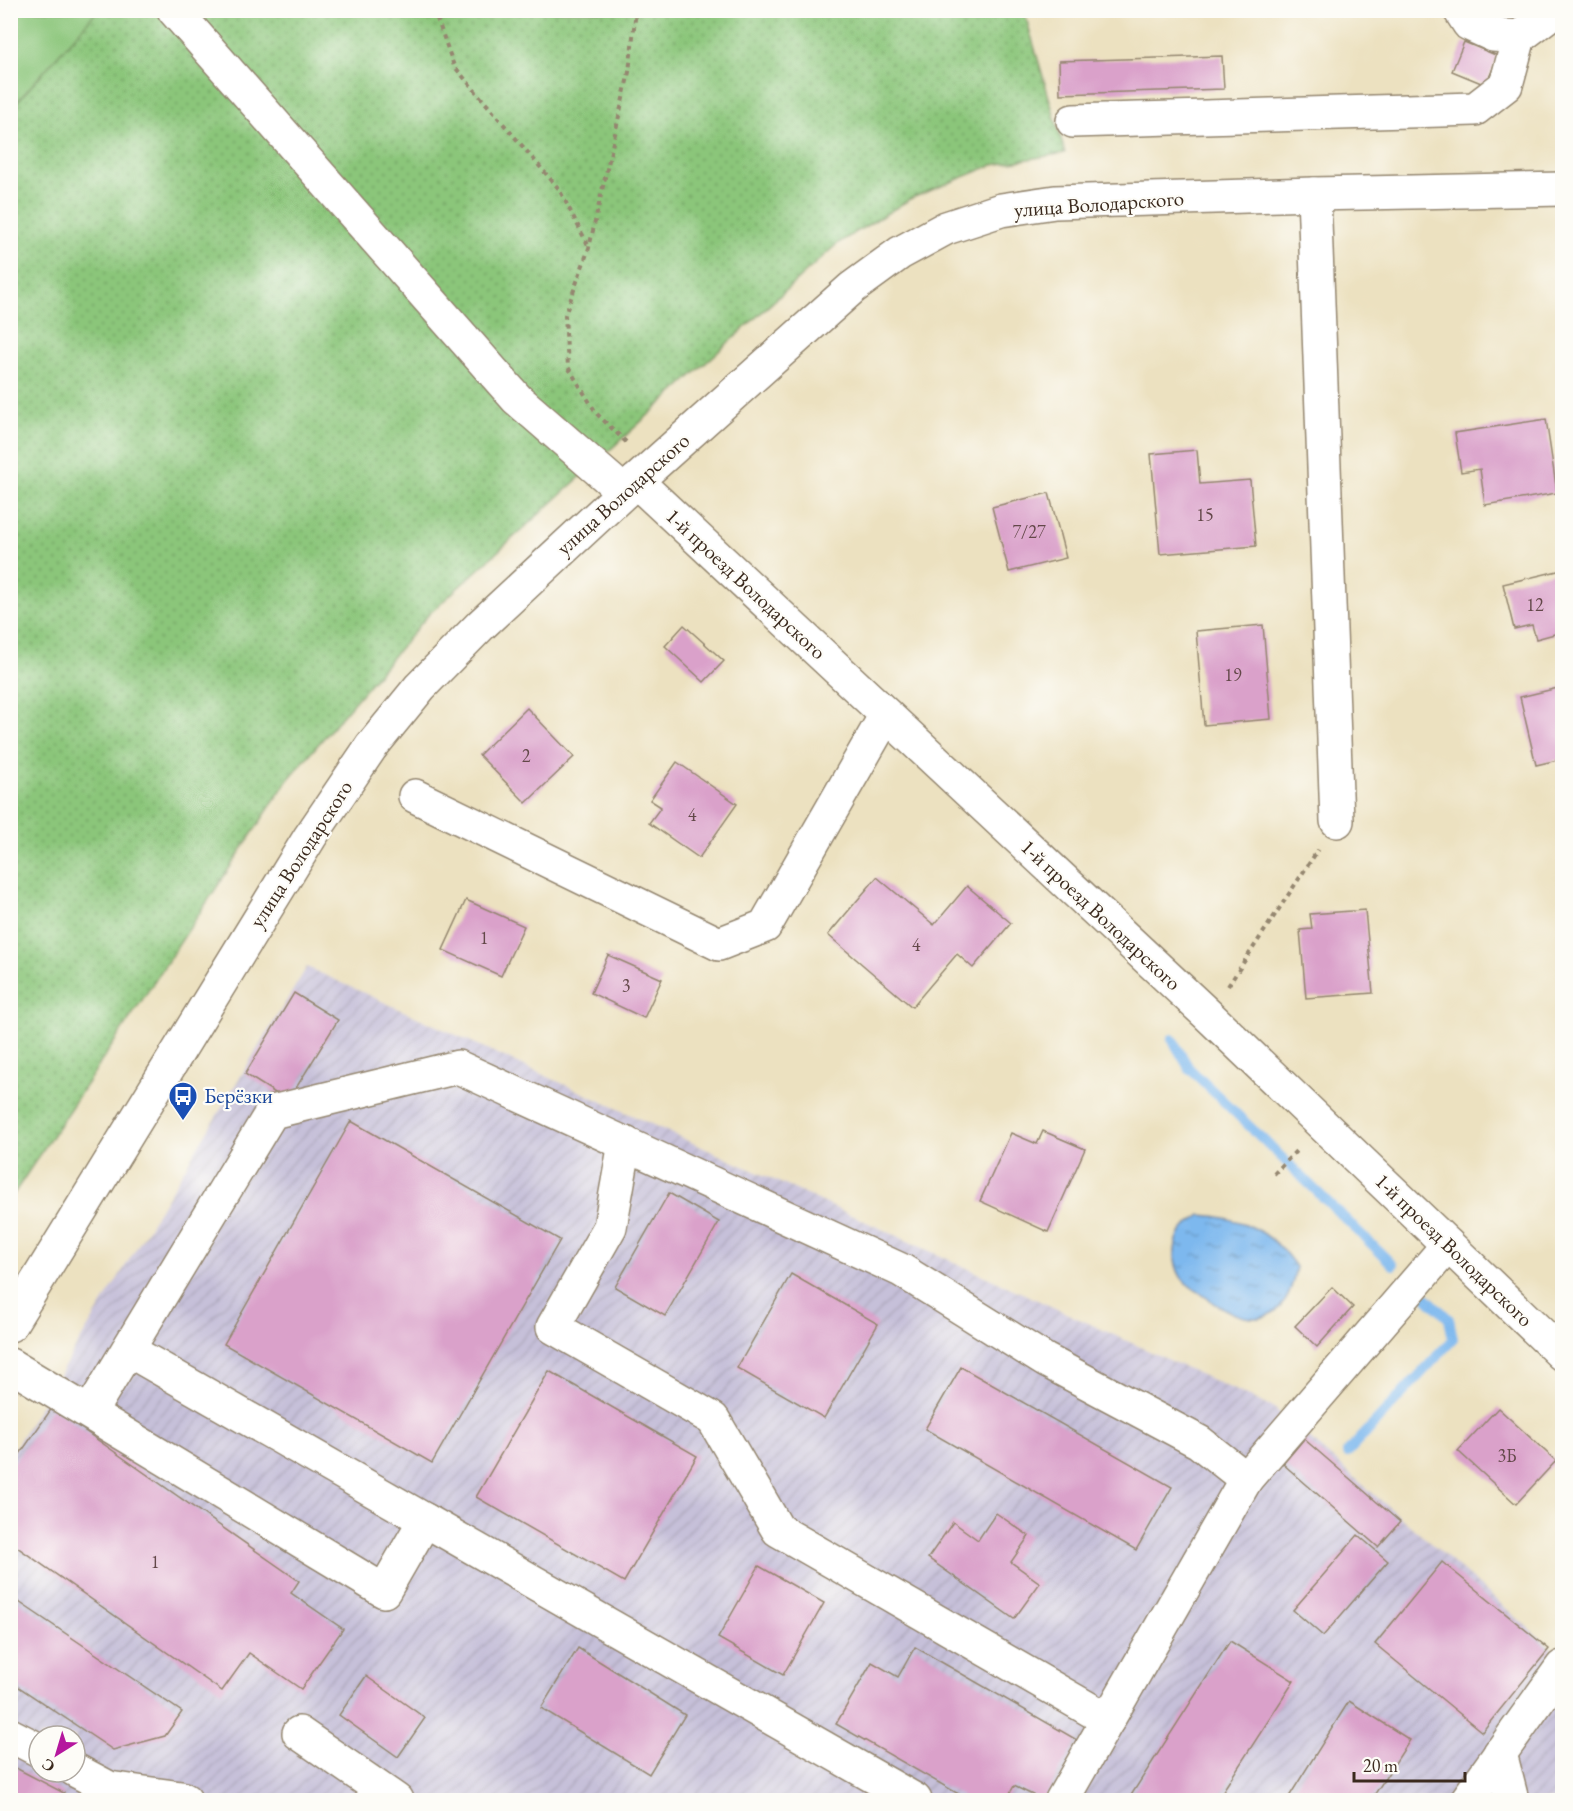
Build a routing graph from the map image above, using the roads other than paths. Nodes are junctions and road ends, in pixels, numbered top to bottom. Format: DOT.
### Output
graph roads {
  1 [pos="174,10"];
  2 [pos="1460,10"];
  3 [pos="1555,10"];
  4 [pos="1519,37"];
  5 [pos="1073,121"];
  6 [pos="1563,189"];
  7 [pos="1314,194"];
  8 [pos="637,480"];
  9 [pos="886,714"];
  10 [pos="415,796"];
  11 [pos="1337,821"];
  12 [pos="625,1143"];
  13 [pos="1448,1245"];
  14 [pos="10,1325"];
  15 [pos="128,1350"];
  16 [pos="1563,1354"];
  17 [pos="10,1365"];
  18 [pos="90,1412"];
  19 [pos="1246,1479"];
  20 [pos="425,1520"];
  21 [pos="1563,1667"];
  22 [pos="1108,1720"];
  23 [pos="299,1733"];
  24 [pos="10,1735"];
  25 [pos="27,1744"];
  26 [pos="1500,1754"];
  27 [pos="87,1778"];
  28 [pos="109,1794"];
  29 [pos="185,1800"];
  30 [pos="396,1800"];
  31 [pos="915,1800"];
  32 [pos="1062,1800"];
  33 [pos="1467,1800"];
  34 [pos="1512,1800"];
  1 -- 8 [label="street, 1-й проезд Володарского"];
  2 -- 4 [label="street"];
  3 -- 4 [label="street"];
  4 -- 5 [label="street"];
  6 -- 7 [label="street, улица Володарского"];
  7 -- 8 [label="street, улица Володарского"];
  7 -- 11 [label="street"];
  8 -- 9 [label="street, 1-й проезд Володарского"];
  8 -- 14 [label="street, улица Володарского"];
  9 -- 10 [label="street"];
  9 -- 13 [label="street, 1-й проезд Володарского"];
  12 -- 15 [label="street"];
  12 -- 19 [label="street"];
  12 -- 22 [label="street"];
  13 -- 16 [label="street, 1-й проезд Володарского"];
  13 -- 19 [label="street"];
  15 -- 18 [label="street"];
  15 -- 20 [label="street"];
  17 -- 18 [label="street"];
  18 -- 20 [label="street"];
  19 -- 22 [label="street"];
  20 -- 31 [label="street"];
  21 -- 26 [label="street"];
  22 -- 32 [label="street"];
  23 -- 30 [label="street"];
  24 -- 25 [label="street"];
  26 -- 33 [label="street"];
  26 -- 34 [label="street"];
  27 -- 28 [label="street"];
  28 -- 29 [label="street"];
}
